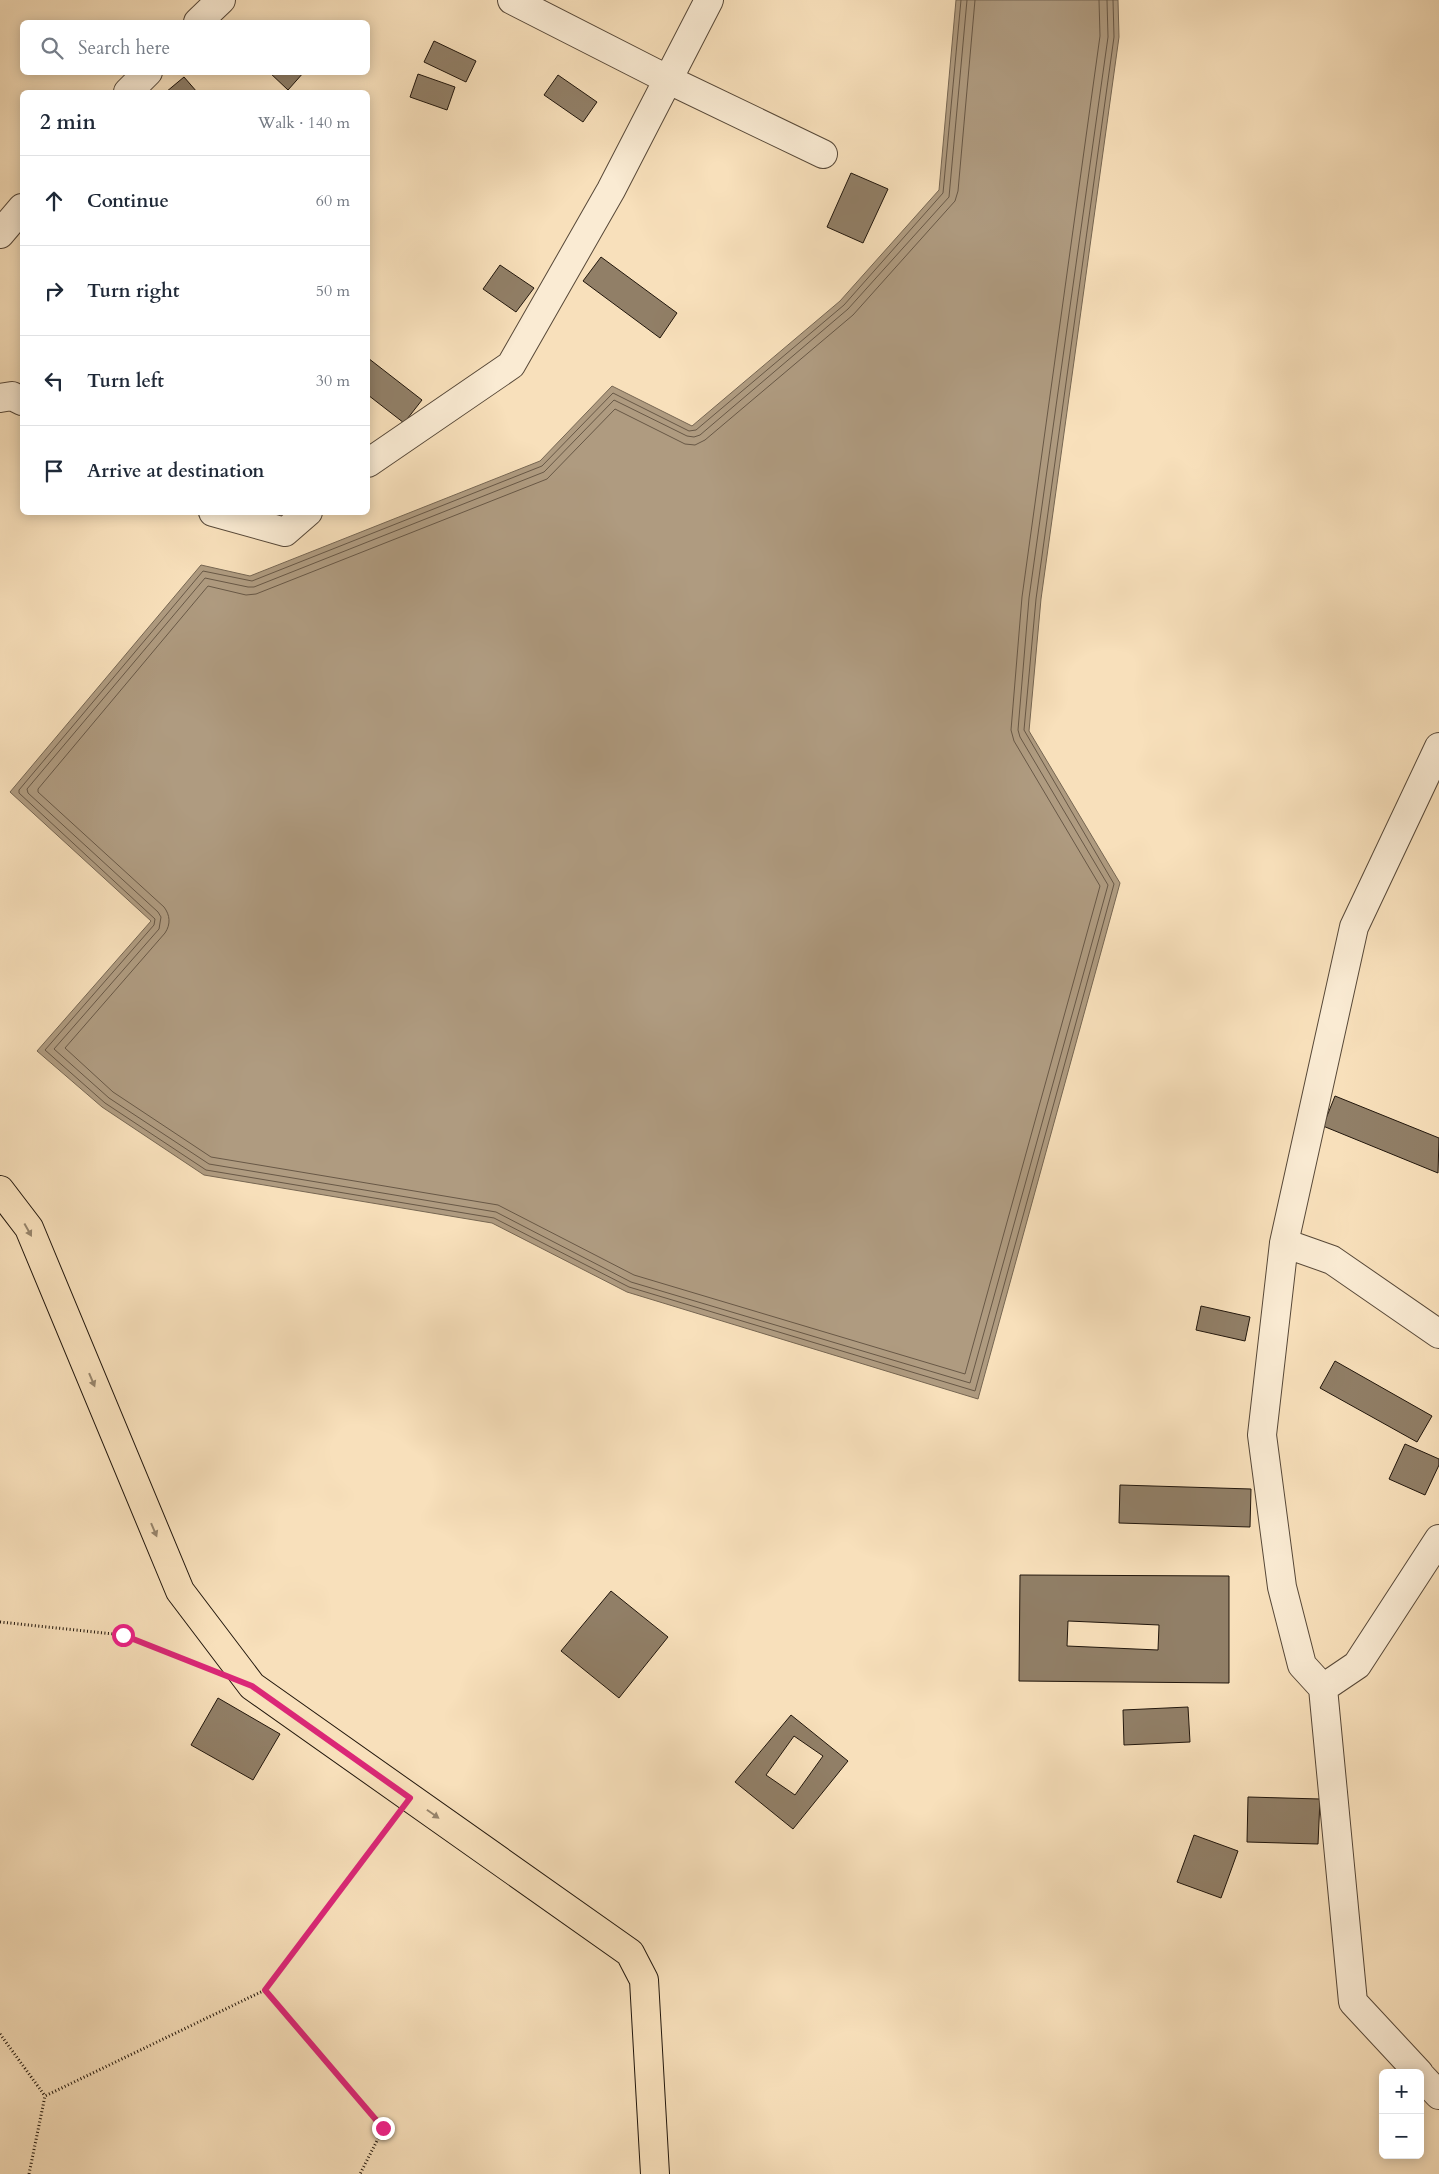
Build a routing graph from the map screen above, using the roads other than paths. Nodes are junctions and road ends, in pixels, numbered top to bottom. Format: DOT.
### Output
graph roads {
  1 [pos="221,0"];
  2 [pos="512,0"];
  3 [pos="709,0"];
  4 [pos="200,20"];
  5 [pos="145,75"];
  6 [pos="668,80"];
  7 [pos="130,90"];
  8 [pos="823,154"];
  9 [pos="20,210"];
  10 [pos="0,234"];
  11 [pos="0,398"];
  12 [pos="20,400"];
  13 [pos="370,462"];
  14 [pos="224,515"];
  15 [pos="305,515"];
  16 [pos="1439,747"];
  17 [pos="0,1190"];
  18 [pos="1284,1243"];
  19 [pos="1439,1334"];
  20 [pos="1439,1539"];
  21 [pos="1322,1688"];
  22 [pos="1414,2069"];
  23 [pos="1424,2079"];
  24 [pos="1439,2095"];
  25 [pos="655,2174"];
  1 -- 4 [label="street"];
  2 -- 6 [label="street"];
  3 -- 6 [label="street"];
  5 -- 7 [label="street"];
  6 -- 8 [label="street"];
  6 -- 13 [label="street"];
  9 -- 10 [label="street"];
  11 -- 12 [label="street"];
  14 -- 15 [label="street"];
  16 -- 18 [label="street"];
  17 -- 25 [label="main road, one-way"];
  18 -- 19 [label="street"];
  18 -- 21 [label="street"];
  20 -- 21 [label="street"];
  21 -- 22 [label="street"];
  23 -- 24 [label="street"];
}
